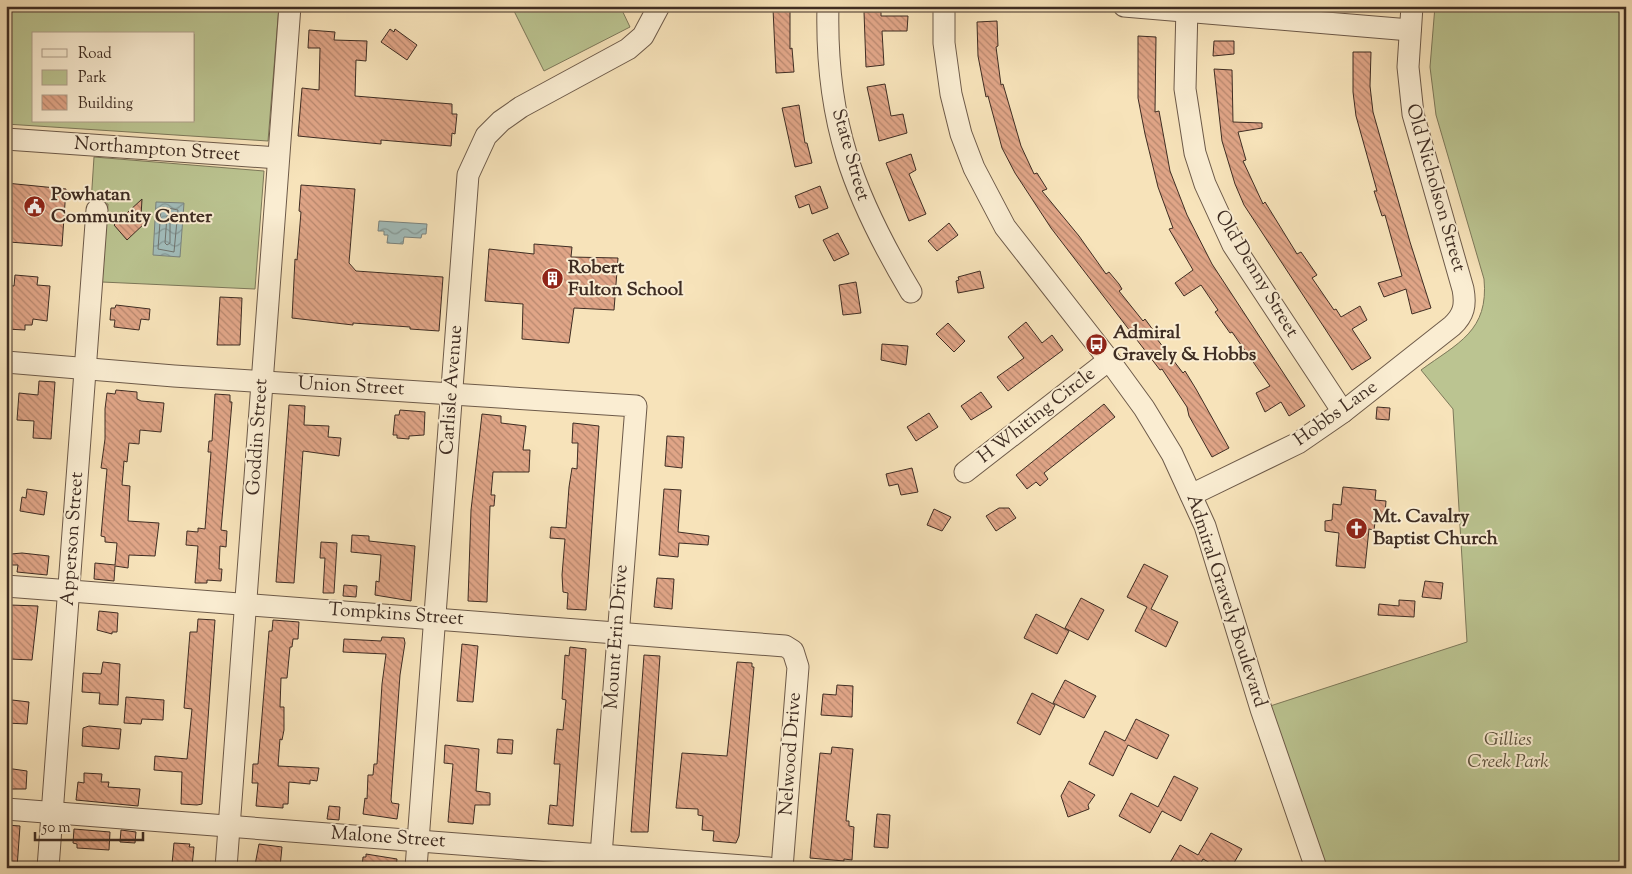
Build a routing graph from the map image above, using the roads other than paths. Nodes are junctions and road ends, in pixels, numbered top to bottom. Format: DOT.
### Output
graph roads {
  1 [pos="290,6"];
  2 [pos="659,6"];
  3 [pos="828,6"];
  4 [pos="944,6"];
  5 [pos="1124,6"];
  6 [pos="1412,6"];
  7 [pos="1187,9"];
  8 [pos="1410,30"];
  9 [pos="6,139"];
  10 [pos="278,158"];
  11 [pos="97,210"];
  12 [pos="911,292"];
  13 [pos="1464,309"];
  14 [pos="1109,360"];
  15 [pos="6,362"];
  16 [pos="86,368"];
  17 [pos="262,382"];
  18 [pos="452,393"];
  19 [pos="636,406"];
  20 [pos="1343,412"];
  21 [pos="965,472"];
  22 [pos="1191,495"];
  23 [pos="6,586"];
  24 [pos="70,591"];
  25 [pos="245,604"];
  26 [pos="434,618"];
  27 [pos="617,631"];
  28 [pos="785,646"];
  29 [pos="6,810"];
  30 [pos="52,813"];
  31 [pos="229,825"];
  32 [pos="418,840"];
  33 [pos="601,861"];
  34 [pos="48,868"];
  35 [pos="226,868"];
  36 [pos="416,868"];
  37 [pos="769,868"];
  38 [pos="782,868"];
  39 [pos="1316,868"];
  1 -- 10 [label="street, Goddin Street"];
  2 -- 18 [label="street, Carlisle Avenue"];
  3 -- 12 [label="street, State Street"];
  4 -- 14 [label="street, Admiral Gravely Boulevard"];
  5 -- 7 [label="street"];
  6 -- 8 [label="street, Old Nicholson Street"];
  7 -- 8 [label="street"];
  7 -- 20 [label="street, Old Denny Street"];
  8 -- 13 [label="street, Old Nicholson Street"];
  9 -- 10 [label="street, Northampton Street"];
  10 -- 17 [label="street, Goddin Street"];
  11 -- 16 [label="street, Apperson Street"];
  13 -- 20 [label="street, Hobbs Lane"];
  14 -- 21 [label="street, H Whiting Circle"];
  14 -- 22 [label="street, Admiral Gravely Boulevard"];
  15 -- 16 [label="street, Union Street"];
  16 -- 17 [label="street, Union Street"];
  16 -- 24 [label="street, Apperson Street"];
  17 -- 18 [label="street, Union Street"];
  17 -- 25 [label="street, Goddin Street"];
  18 -- 19 [label="street, Union Street"];
  18 -- 26 [label="street, Carlisle Avenue"];
  19 -- 27 [label="street, Mount Erin Drive"];
  20 -- 22 [label="street, Hobbs Lane"];
  22 -- 39 [label="street, Admiral Gravely Boulevard"];
  23 -- 24 [label="street, Tompkins Street"];
  24 -- 25 [label="street, Tompkins Street"];
  24 -- 30 [label="street, Apperson Street"];
  25 -- 26 [label="street, Tompkins Street"];
  25 -- 31 [label="street, Goddin Street"];
  26 -- 27 [label="street, Tompkins Street"];
  26 -- 32 [label="street, Carlisle Avenue"];
  27 -- 28 [label="street, Tompkins Street"];
  27 -- 33 [label="street, Mount Erin Drive"];
  28 -- 38 [label="street, Nelwood Drive"];
  29 -- 30 [label="street, Malone Street"];
  30 -- 31 [label="street, Malone Street"];
  30 -- 34 [label="street, Apperson Street"];
  31 -- 32 [label="street, Malone Street"];
  31 -- 35 [label="street, Goddin Street"];
  32 -- 33 [label="street, Malone Street"];
  32 -- 36 [label="street, Carlisle Avenue"];
  33 -- 37 [label="street, Malone Street"];
}
